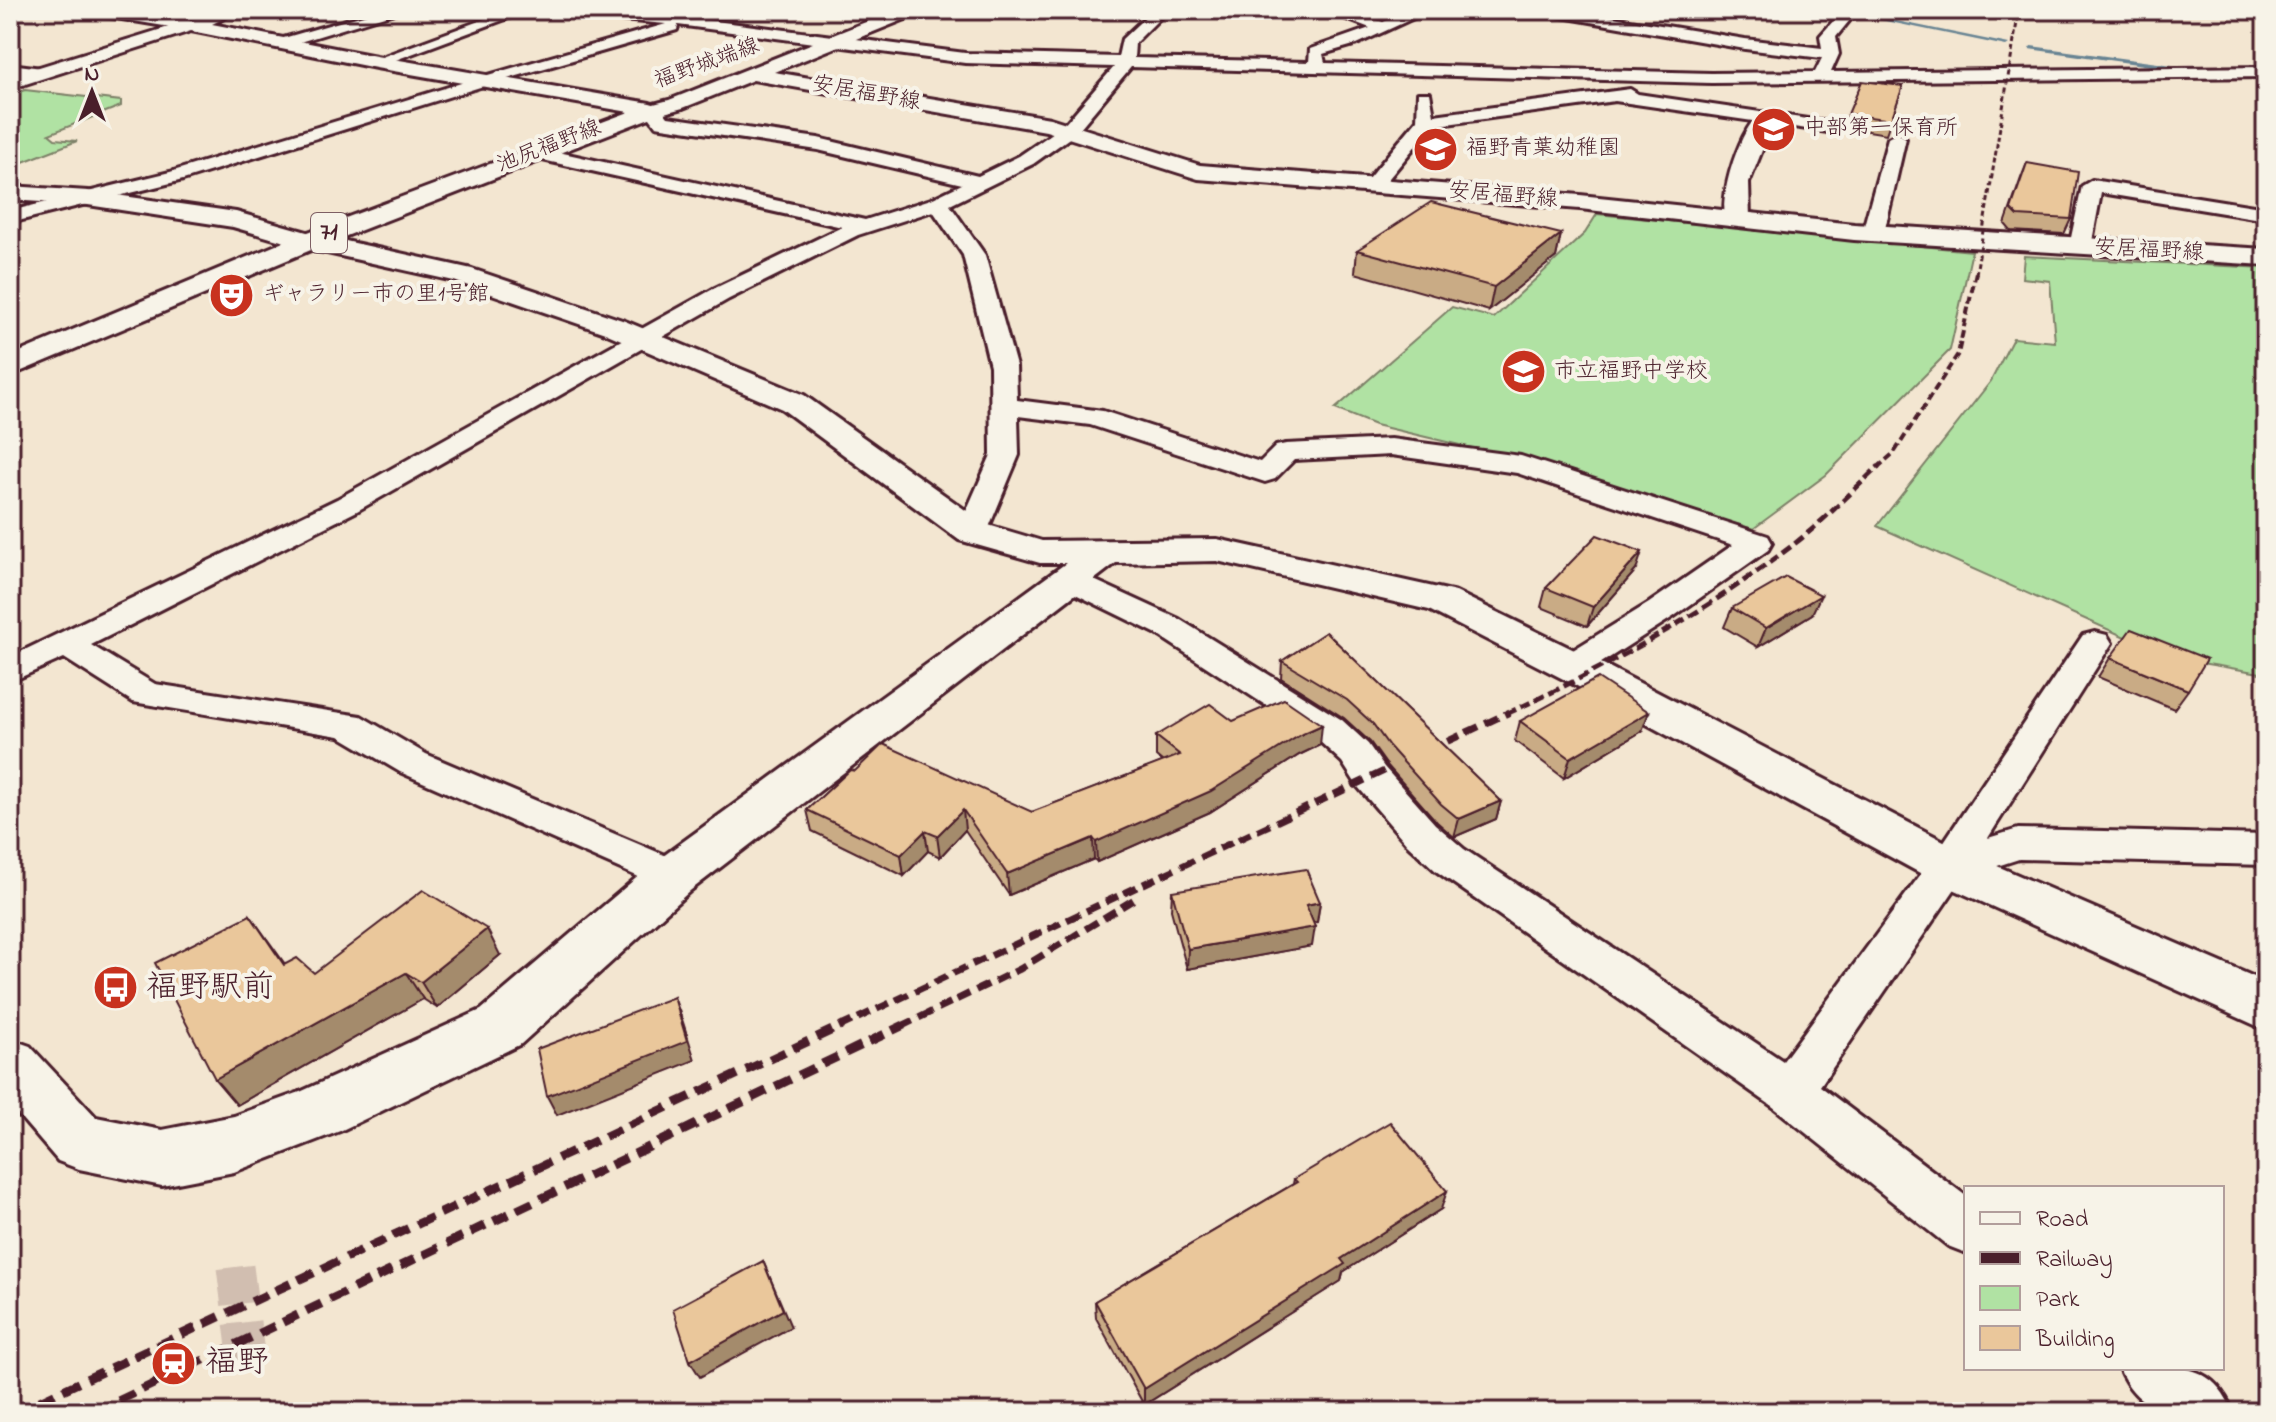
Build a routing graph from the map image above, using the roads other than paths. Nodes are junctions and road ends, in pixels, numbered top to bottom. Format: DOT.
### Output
graph roads {
  1 [pos="98,10"];
  2 [pos="397,10"];
  3 [pos="523,10"];
  4 [pos="554,10"];
  5 [pos="739,10"];
  6 [pos="912,10"];
  7 [pos="1161,10"];
  8 [pos="1330,10"];
  9 [pos="1424,10"];
  10 [pos="1545,10"];
  11 [pos="1849,12"];
  12 [pos="229,13"];
  13 [pos="692,22"];
  14 [pos="188,25"];
  15 [pos="1383,27"];
  16 [pos="1807,32"];
  17 [pos="1828,36"];
  18 [pos="837,41"];
  19 [pos="285,42"];
  20 [pos="1831,54"];
  21 [pos="376,62"];
  22 [pos="1126,63"];
  23 [pos="1317,66"];
  24 [pos="10,69"];
  25 [pos="1421,72"];
  26 [pos="2266,72"];
  27 [pos="42,73"];
  28 [pos="751,74"];
  29 [pos="1821,76"];
  30 [pos="1711,78"];
  31 [pos="487,80"];
  32 [pos="10,83"];
  33 [pos="1615,96"];
  34 [pos="653,110"];
  35 [pos="1764,118"];
  36 [pos="1426,121"];
  37 [pos="1828,127"];
  38 [pos="1069,130"];
  39 [pos="1897,138"];
  40 [pos="536,153"];
  41 [pos="983,183"];
  42 [pos="1373,185"];
  43 [pos="10,193"];
  44 [pos="88,198"];
  45 [pos="938,203"];
  46 [pos="2266,214"];
  47 [pos="10,217"];
  48 [pos="1737,219"];
  49 [pos="866,226"];
  50 [pos="1873,233"];
  51 [pos="309,241"];
  52 [pos="2080,247"];
  53 [pos="2266,257"];
  54 [pos="644,339"];
  55 [pos="10,367"];
  56 [pos="1004,406"];
  57 [pos="972,532"];
  58 [pos="1087,566"];
  59 [pos="64,643"];
  60 [pos="2095,643"];
  61 [pos="1572,666"];
  62 [pos="10,671"];
  63 [pos="2266,850"];
  64 [pos="1949,866"];
  65 [pos="673,876"];
  66 [pos="2266,1007"];
  67 [pos="10,1064"];
  68 [pos="1789,1091"];
  69 [pos="1964,1226"];
  70 [pos="2150,1370"];
  71 [pos="2204,1412"];
  1 -- 14 [label="main road"];
  2 -- 19 [label="street"];
  3 -- 21 [label="street"];
  4 -- 13 [label="street"];
  5 -- 13 [label="street"];
  6 -- 18 [label="main road, 福野城端線"];
  7 -- 22 [label="street"];
  8 -- 15 [label="street"];
  9 -- 15 [label="street"];
  10 -- 20 [label="street"];
  11 -- 17 [label="street"];
  12 -- 14 [label="main road"];
  13 -- 18 [label="street"];
  13 -- 31 [label="street"];
  14 -- 19 [label="main road, 池尻福野線"];
  14 -- 27 [label="main road"];
  15 -- 23 [label="street"];
  16 -- 17 [label="street"];
  17 -- 20 [label="street"];
  18 -- 22 [label="street"];
  18 -- 28 [label="main road, 福野城端線"];
  19 -- 21 [label="main road, 池尻福野線"];
  20 -- 29 [label="street"];
  21 -- 31 [label="main road, 池尻福野線"];
  22 -- 23 [label="street"];
  22 -- 38 [label="street"];
  23 -- 25 [label="street"];
  24 -- 27 [label="street"];
  25 -- 30 [label="street"];
  25 -- 36 [label="street"];
  26 -- 29 [label="street"];
  27 -- 32 [label="main road"];
  28 -- 34 [label="main road, 福野城端線"];
  28 -- 38 [label="main road, 安居福野線"];
  29 -- 30 [label="street"];
  30 -- 33 [label="street"];
  31 -- 34 [label="main road, 池尻福野線"];
  31 -- 44 [label="street"];
  33 -- 35 [label="street"];
  33 -- 36 [label="street"];
  34 -- 40 [label="main road, 池尻福野線 / 71"];
  34 -- 41 [label="street"];
  35 -- 37 [label="street"];
  35 -- 48 [label="main road"];
  36 -- 42 [label="street"];
  38 -- 41 [label="street"];
  38 -- 42 [label="main road, 安居福野線"];
  39 -- 50 [label="street"];
  40 -- 49 [label="street"];
  40 -- 51 [label="main road, 池尻福野線 / 71"];
  41 -- 45 [label="street"];
  42 -- 48 [label="main road, 安居福野線"];
  43 -- 44 [label="main road"];
  44 -- 47 [label="street"];
  44 -- 51 [label="main road"];
  45 -- 49 [label="street"];
  45 -- 56 [label="street"];
  46 -- 52 [label="street"];
  48 -- 50 [label="main road, 安居福野線"];
  49 -- 54 [label="street"];
  50 -- 52 [label="main road, 安居福野線"];
  51 -- 54 [label="main road"];
  51 -- 55 [label="main road, 池尻福野線 / 71"];
  52 -- 53 [label="main road, 安居福野線"];
  54 -- 57 [label="main road"];
  54 -- 59 [label="street"];
  56 -- 57 [label="street"];
  56 -- 61 [label="street"];
  57 -- 58 [label="main road"];
  58 -- 61 [label="main road"];
  58 -- 65 [label="main road"];
  58 -- 68 [label="street"];
  59 -- 62 [label="street"];
  59 -- 65 [label="street"];
  60 -- 64 [label="street"];
  61 -- 64 [label="main road"];
  63 -- 64 [label="street"];
  64 -- 66 [label="main road"];
  64 -- 68 [label="street"];
  65 -- 67 [label="main road"];
  68 -- 69 [label="street"];
  70 -- 71 [label="street"];
}
